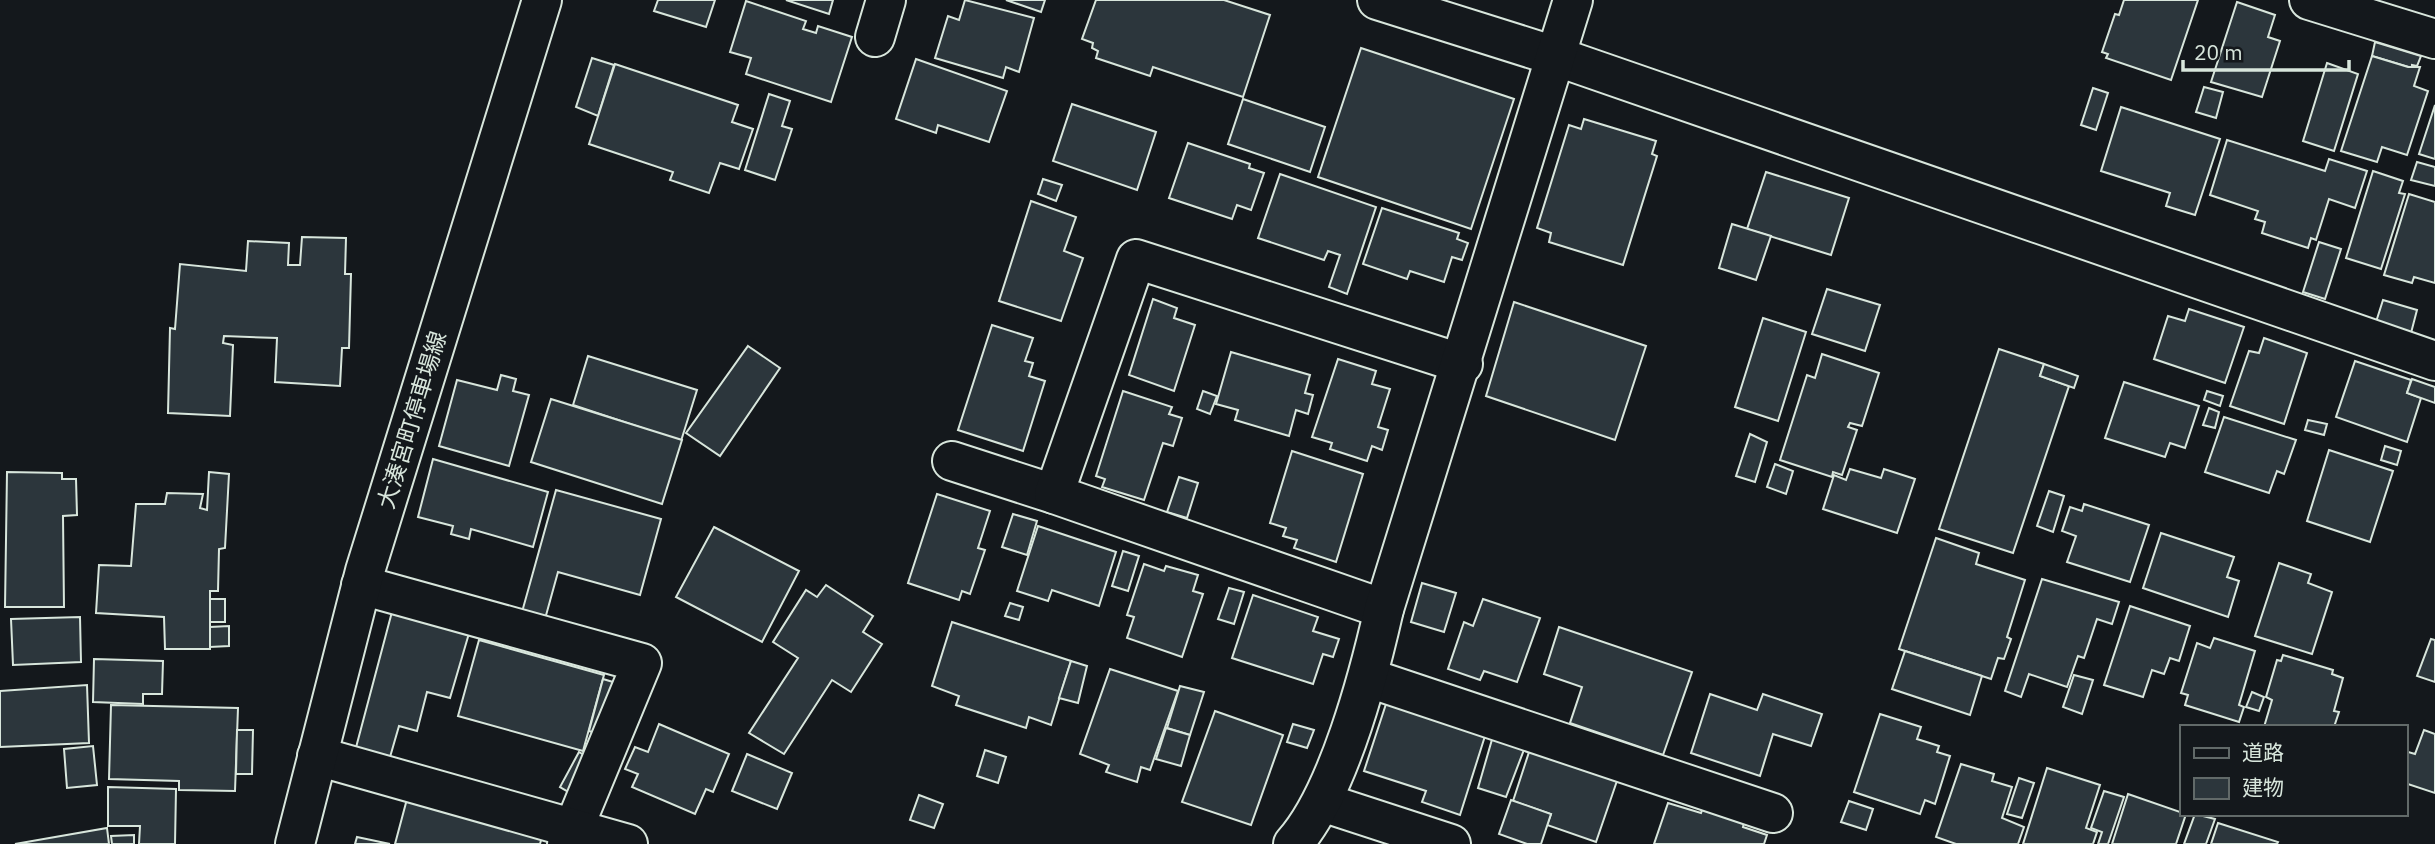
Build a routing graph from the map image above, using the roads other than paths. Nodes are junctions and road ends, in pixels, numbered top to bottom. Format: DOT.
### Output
graph roads {
  1 [pos="542,0"];
  2 [pos="886,0"];
  3 [pos="1377,0"];
  4 [pos="1573,0"];
  5 [pos="2309,0"];
  6 [pos="874,37"];
  7 [pos="2435,39"];
  8 [pos="1555,56"];
  9 [pos="2435,361"];
  10 [pos="1463,364"];
  11 [pos="952,461"];
  12 [pos="1055,494"];
  13 [pos="361,585"];
  14 [pos="1384,609"];
  15 [pos="1368,678"];
  16 [pos="317,756"];
  17 [pos="1322,802"];
  18 [pos="1773,813"];
  19 [pos="570,835"];
  20 [pos="295,844"];
  21 [pos="628,844"];
  22 [pos="1293,844"];
  23 [pos="1451,844"];
  1 -- 13 [label="street, 大湊宮町停車場線"];
  2 -- 6 [label="street"];
  3 -- 8 [label="street"];
  4 -- 8 [label="street"];
  5 -- 7 [label="street"];
  8 -- 9 [label="street"];
  8 -- 10 [label="street"];
  10 -- 12 [label="street"];
  10 -- 14 [label="street"];
  11 -- 12 [label="street"];
  12 -- 14 [label="street"];
  13 -- 16 [label="street, 大湊宮町停車場線"];
  13 -- 19 [label="street"];
  14 -- 15 [label="street"];
  15 -- 17 [label="street"];
  15 -- 18 [label="street"];
  16 -- 19 [label="street"];
  16 -- 20 [label="street, 大湊宮町停車場線"];
  17 -- 22 [label="street"];
  17 -- 23 [label="street"];
  19 -- 21 [label="street"];
}
